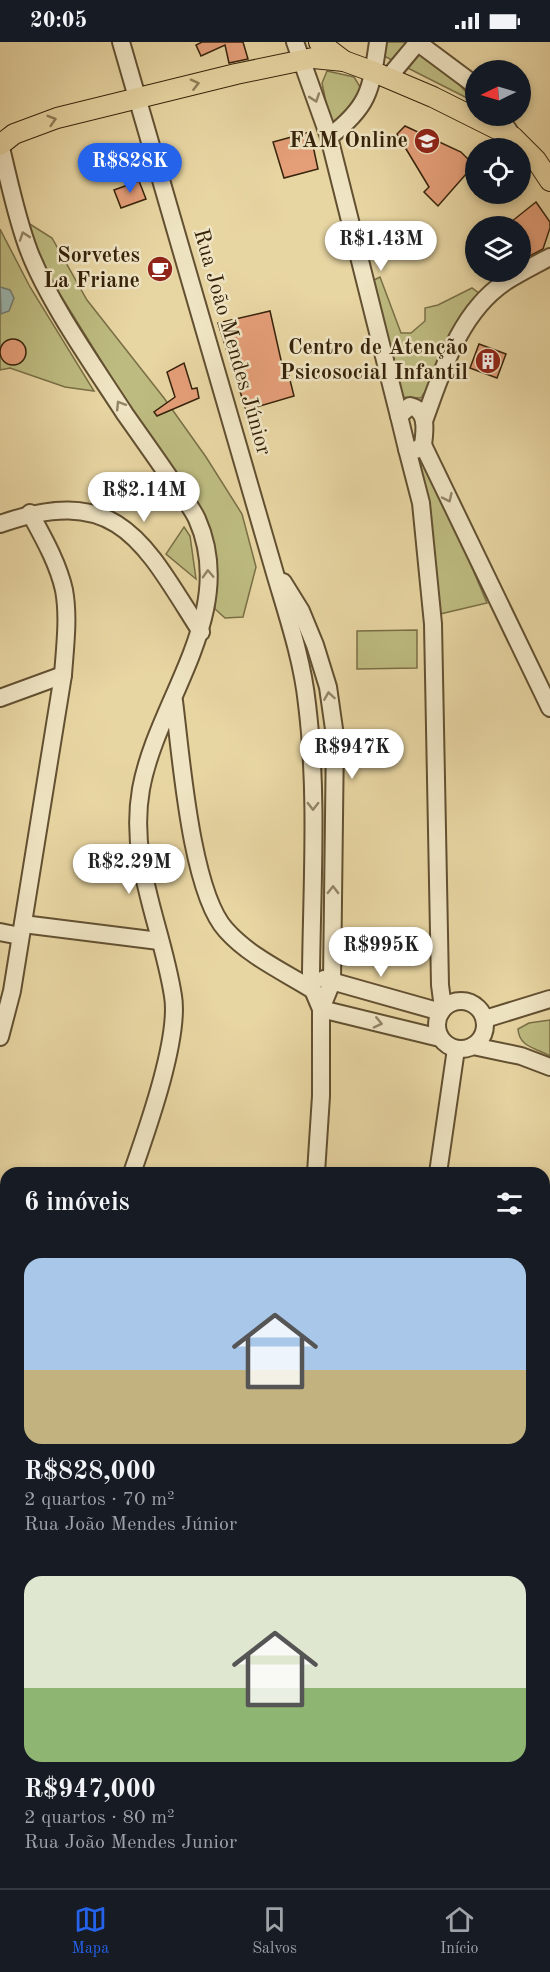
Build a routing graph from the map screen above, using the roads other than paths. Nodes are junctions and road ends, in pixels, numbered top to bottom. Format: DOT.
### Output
graph roads {
  1 [pos="121,42"];
  2 [pos="319,42"];
  3 [pos="378,42"];
  4 [pos="417,42"];
  5 [pos="298,50"];
  6 [pos="344,61"];
  7 [pos="381,75"];
  8 [pos="465,78"];
  9 [pos="138,99"];
  10 [pos="506,126"];
  11 [pos="329,137"];
  12 [pos="513,137"];
  13 [pos="0,145"];
  14 [pos="550,181"];
  15 [pos="550,256"];
  16 [pos="399,416"];
  17 [pos="424,421"];
  18 [pos="423,445"];
  19 [pos="407,449"];
  20 [pos="30,513"];
  21 [pos="0,524"];
  22 [pos="272,563"];
  23 [pos="201,632"];
  24 [pos="63,675"];
  25 [pos="173,697"];
  26 [pos="0,698"];
  27 [pos="550,708"];
  28 [pos="22,930"];
  29 [pos="0,932"];
  30 [pos="159,941"];
  31 [pos="312,981"];
  32 [pos="332,982"];
  33 [pos="550,999"];
  34 [pos="321,1009"];
  35 [pos="442,1010"];
  36 [pos="485,1019"];
  37 [pos="0,1037"];
  38 [pos="440,1038"];
  39 [pos="473,1046"];
  40 [pos="456,1049"];
  41 [pos="550,1067"];
  42 [pos="134,1167"];
  43 [pos="316,1167"];
  44 [pos="439,1167"];
  1 -- 9 [label="street, Rua João Mendes Júnior"];
  2 -- 6 [label="main road"];
  3 -- 7 [label="street"];
  4 -- 7 [label="street"];
  4 -- 8 [label="street"];
  5 -- 6 [label="main road"];
  9 -- 5 [label="main road, one-way"];
  5 -- 11 [label="street, one-way"];
  6 -- 7 [label="main road"];
  7 -- 11 [label="street"];
  7 -- 12 [label="main road"];
  13 -- 9 [label="main road, one-way"];
  9 -- 22 [label="street, Rua João Mendes Júnior"];
  10 -- 12 [label="street"];
  11 -- 16 [label="street"];
  12 -- 14 [label="main road"];
  23 -- 13 [label="street, one-way"];
  15 -- 17 [label="street"];
  16 -- 17 [label="street"];
  16 -- 19 [label="street"];
  17 -- 18 [label="street"];
  18 -- 19 [label="street"];
  18 -- 27 [label="street, one-way"];
  19 -- 35 [label="street"];
  20 -- 21 [label="street"];
  20 -- 23 [label="street"];
  20 -- 24 [label="street"];
  22 -- 31 [label="street, one-way"];
  32 -- 22 [label="street, one-way"];
  23 -- 25 [label="street"];
  24 -- 26 [label="street"];
  24 -- 28 [label="street"];
  25 -- 30 [label="street"];
  25 -- 31 [label="street"];
  28 -- 29 [label="street"];
  28 -- 30 [label="street"];
  28 -- 37 [label="street"];
  30 -- 42 [label="street"];
  31 -- 32 [label="street"];
  31 -- 34 [label="street"];
  32 -- 34 [label="street"];
  32 -- 35 [label="street"];
  33 -- 36 [label="street"];
  34 -- 38 [label="street, one-way"];
  34 -- 43 [label="street"];
  35 -- 36 [label="street"];
  35 -- 38 [label="street"];
  36 -- 39 [label="street"];
  38 -- 40 [label="street"];
  39 -- 40 [label="street"];
  39 -- 41 [label="street"];
  40 -- 44 [label="street"];
}
